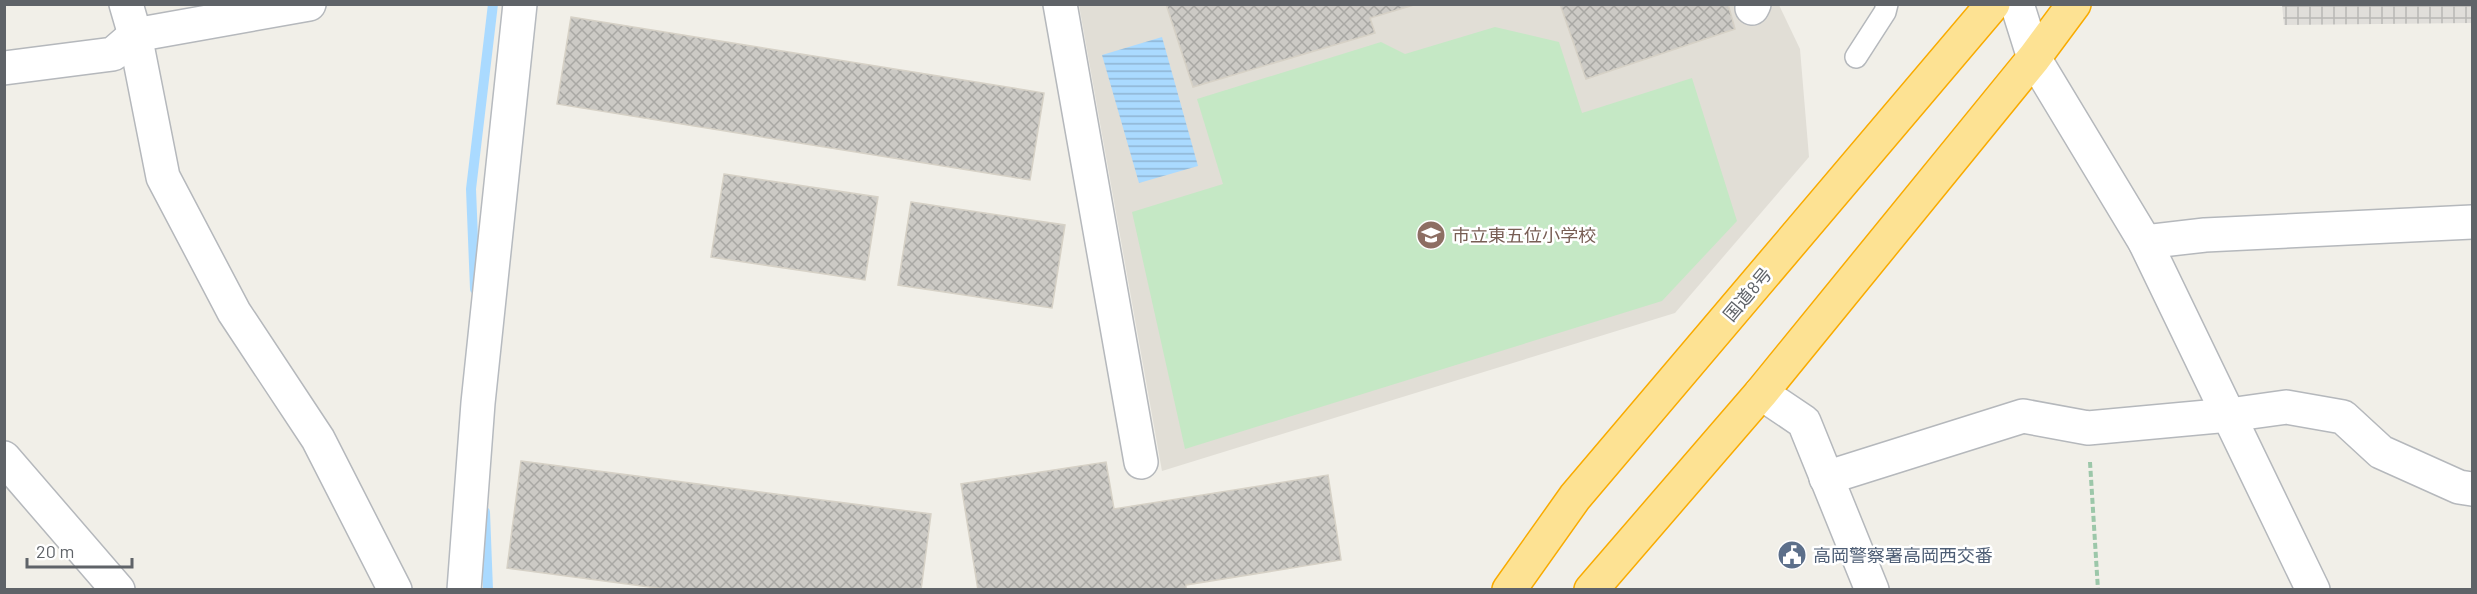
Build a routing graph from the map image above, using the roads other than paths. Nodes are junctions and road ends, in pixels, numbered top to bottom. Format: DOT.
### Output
graph roads {
  1 [pos="309,4"];
  2 [pos="520,4"];
  3 [pos="1060,4"];
  4 [pos="1887,4"];
  5 [pos="1993,4"];
  6 [pos="2017,4"];
  7 [pos="2074,4"];
  8 [pos="130,20"];
  9 [pos="1856,57"];
  10 [pos="2034,58"];
  11 [pos="4,68"];
  12 [pos="2472,222"];
  13 [pos="2145,242"];
  14 [pos="1761,393"];
  15 [pos="2229,415"];
  16 [pos="4,458"];
  17 [pos="1141,462"];
  18 [pos="1826,478"];
  19 [pos="2472,489"];
  20 [pos="118,590"];
  21 [pos="395,590"];
  22 [pos="464,590"];
  23 [pos="1509,590"];
  24 [pos="1591,590"];
  25 [pos="1872,590"];
  26 [pos="2313,590"];
  1 -- 8 [label="street"];
  2 -- 22 [label="street"];
  3 -- 17 [label="street"];
  4 -- 9 [label="lane"];
  5 -- 23 [label="highway, 国道8号"];
  6 -- 10 [label="street"];
  7 -- 10 [label="highway"];
  8 -- 11 [label="street"];
  8 -- 21 [label="street"];
  10 -- 13 [label="street"];
  10 -- 14 [label="highway"];
  12 -- 13 [label="street"];
  13 -- 15 [label="street"];
  14 -- 18 [label="street"];
  14 -- 24 [label="highway"];
  15 -- 18 [label="street"];
  15 -- 19 [label="street"];
  15 -- 26 [label="street"];
  16 -- 20 [label="street"];
  18 -- 25 [label="street"];
}
